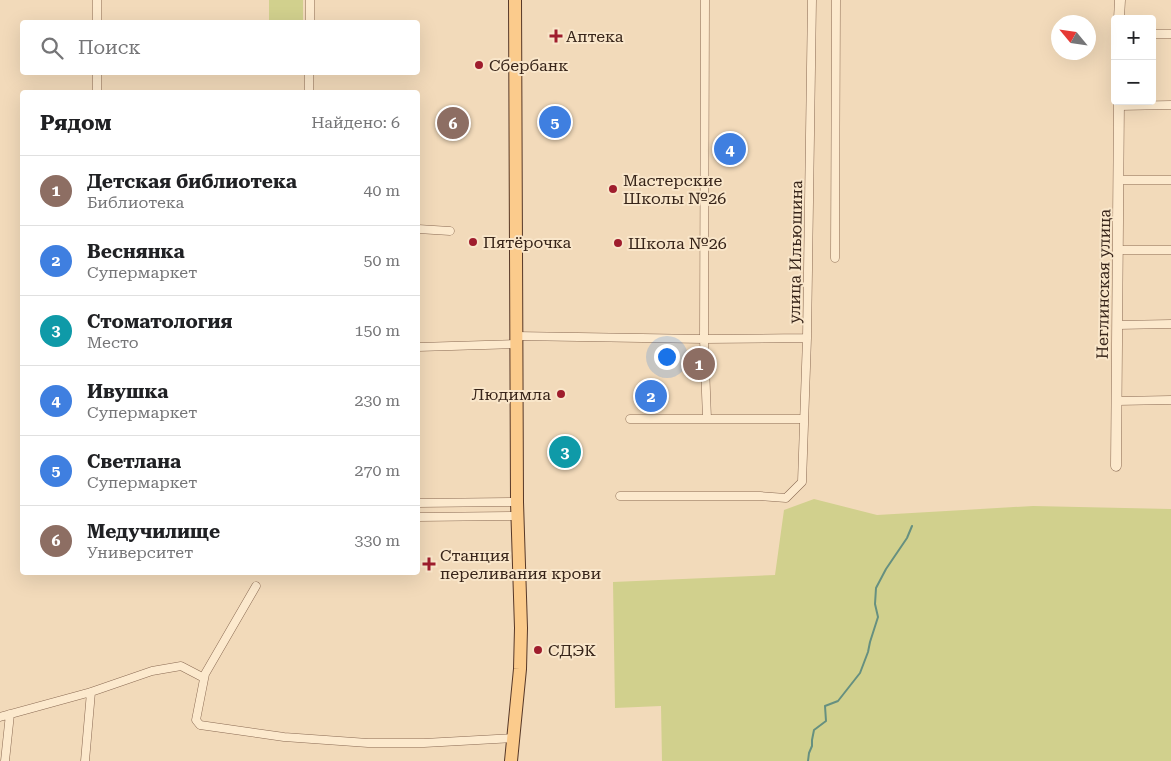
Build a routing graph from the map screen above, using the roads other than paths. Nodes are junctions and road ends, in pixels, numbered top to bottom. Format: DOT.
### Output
graph roads {
  1 [pos="97,0"];
  2 [pos="310,0"];
  3 [pos="515,0"];
  4 [pos="705,0"];
  5 [pos="812,0"];
  6 [pos="836,0"];
  7 [pos="1120,0"];
  8 [pos="1120,15"];
  9 [pos="97,20"];
  10 [pos="310,20"];
  11 [pos="1156,34"];
  12 [pos="1171,34"];
  13 [pos="97,75"];
  14 [pos="309,75"];
  15 [pos="97,90"];
  16 [pos="309,90"];
  17 [pos="1119,105"];
  18 [pos="1156,105"];
  19 [pos="1171,105"];
  20 [pos="1119,180"];
  21 [pos="1171,180"];
  22 [pos="420,229"];
  23 [pos="450,231"];
  24 [pos="1118,250"];
  25 [pos="1171,250"];
  26 [pos="835,258"];
  27 [pos="1171,324"];
  28 [pos="1117,325"];
  29 [pos="704,338"];
  30 [pos="807,338"];
  31 [pos="516,340"];
  32 [pos="420,347"];
  33 [pos="1171,400"];
  34 [pos="1117,401"];
  35 [pos="630,419"];
  36 [pos="706,419"];
  37 [pos="804,419"];
  38 [pos="1116,466"];
  39 [pos="620,496"];
  40 [pos="517,502"];
  41 [pos="420,503"];
  42 [pos="517,516"];
  43 [pos="420,517"];
  44 [pos="256,586"];
  45 [pos="204,678"];
  46 [pos="91,692"];
  47 [pos="10,714"];
  48 [pos="0,717"];
  49 [pos="513,738"];
  50 [pos="4,761"];
  51 [pos="85,761"];
  52 [pos="511,761"];
  1 -- 9 [label="street"];
  2 -- 10 [label="street"];
  3 -- 31 [label="main road"];
  4 -- 29 [label="street"];
  5 -- 30 [label="street, улица Ильюшина"];
  6 -- 26 [label="street"];
  7 -- 8 [label="street"];
  11 -- 12 [label="street"];
  13 -- 15 [label="street"];
  14 -- 16 [label="street"];
  17 -- 20 [label="street, Неглинская улица"];
  18 -- 19 [label="street"];
  20 -- 21 [label="street"];
  20 -- 24 [label="street, Неглинская улица"];
  22 -- 23 [label="street"];
  24 -- 25 [label="street"];
  24 -- 28 [label="street, Неглинская улица"];
  27 -- 28 [label="street"];
  28 -- 34 [label="street, Неглинская улица"];
  29 -- 30 [label="street"];
  29 -- 31 [label="street"];
  29 -- 36 [label="street"];
  30 -- 37 [label="street, улица Ильюшина"];
  31 -- 32 [label="street"];
  31 -- 40 [label="main road"];
  33 -- 34 [label="street"];
  34 -- 38 [label="street, Неглинская улица"];
  35 -- 36 [label="street"];
  36 -- 37 [label="street"];
  37 -- 39 [label="street, улица Ильюшина"];
  40 -- 41 [label="street"];
  40 -- 42 [label="main road"];
  42 -- 43 [label="street"];
  42 -- 49 [label="main road"];
  44 -- 45 [label="street"];
  45 -- 46 [label="street"];
  45 -- 49 [label="street"];
  46 -- 47 [label="street"];
  46 -- 51 [label="street"];
  47 -- 48 [label="street"];
  47 -- 50 [label="street"];
  49 -- 52 [label="main road"];
}
